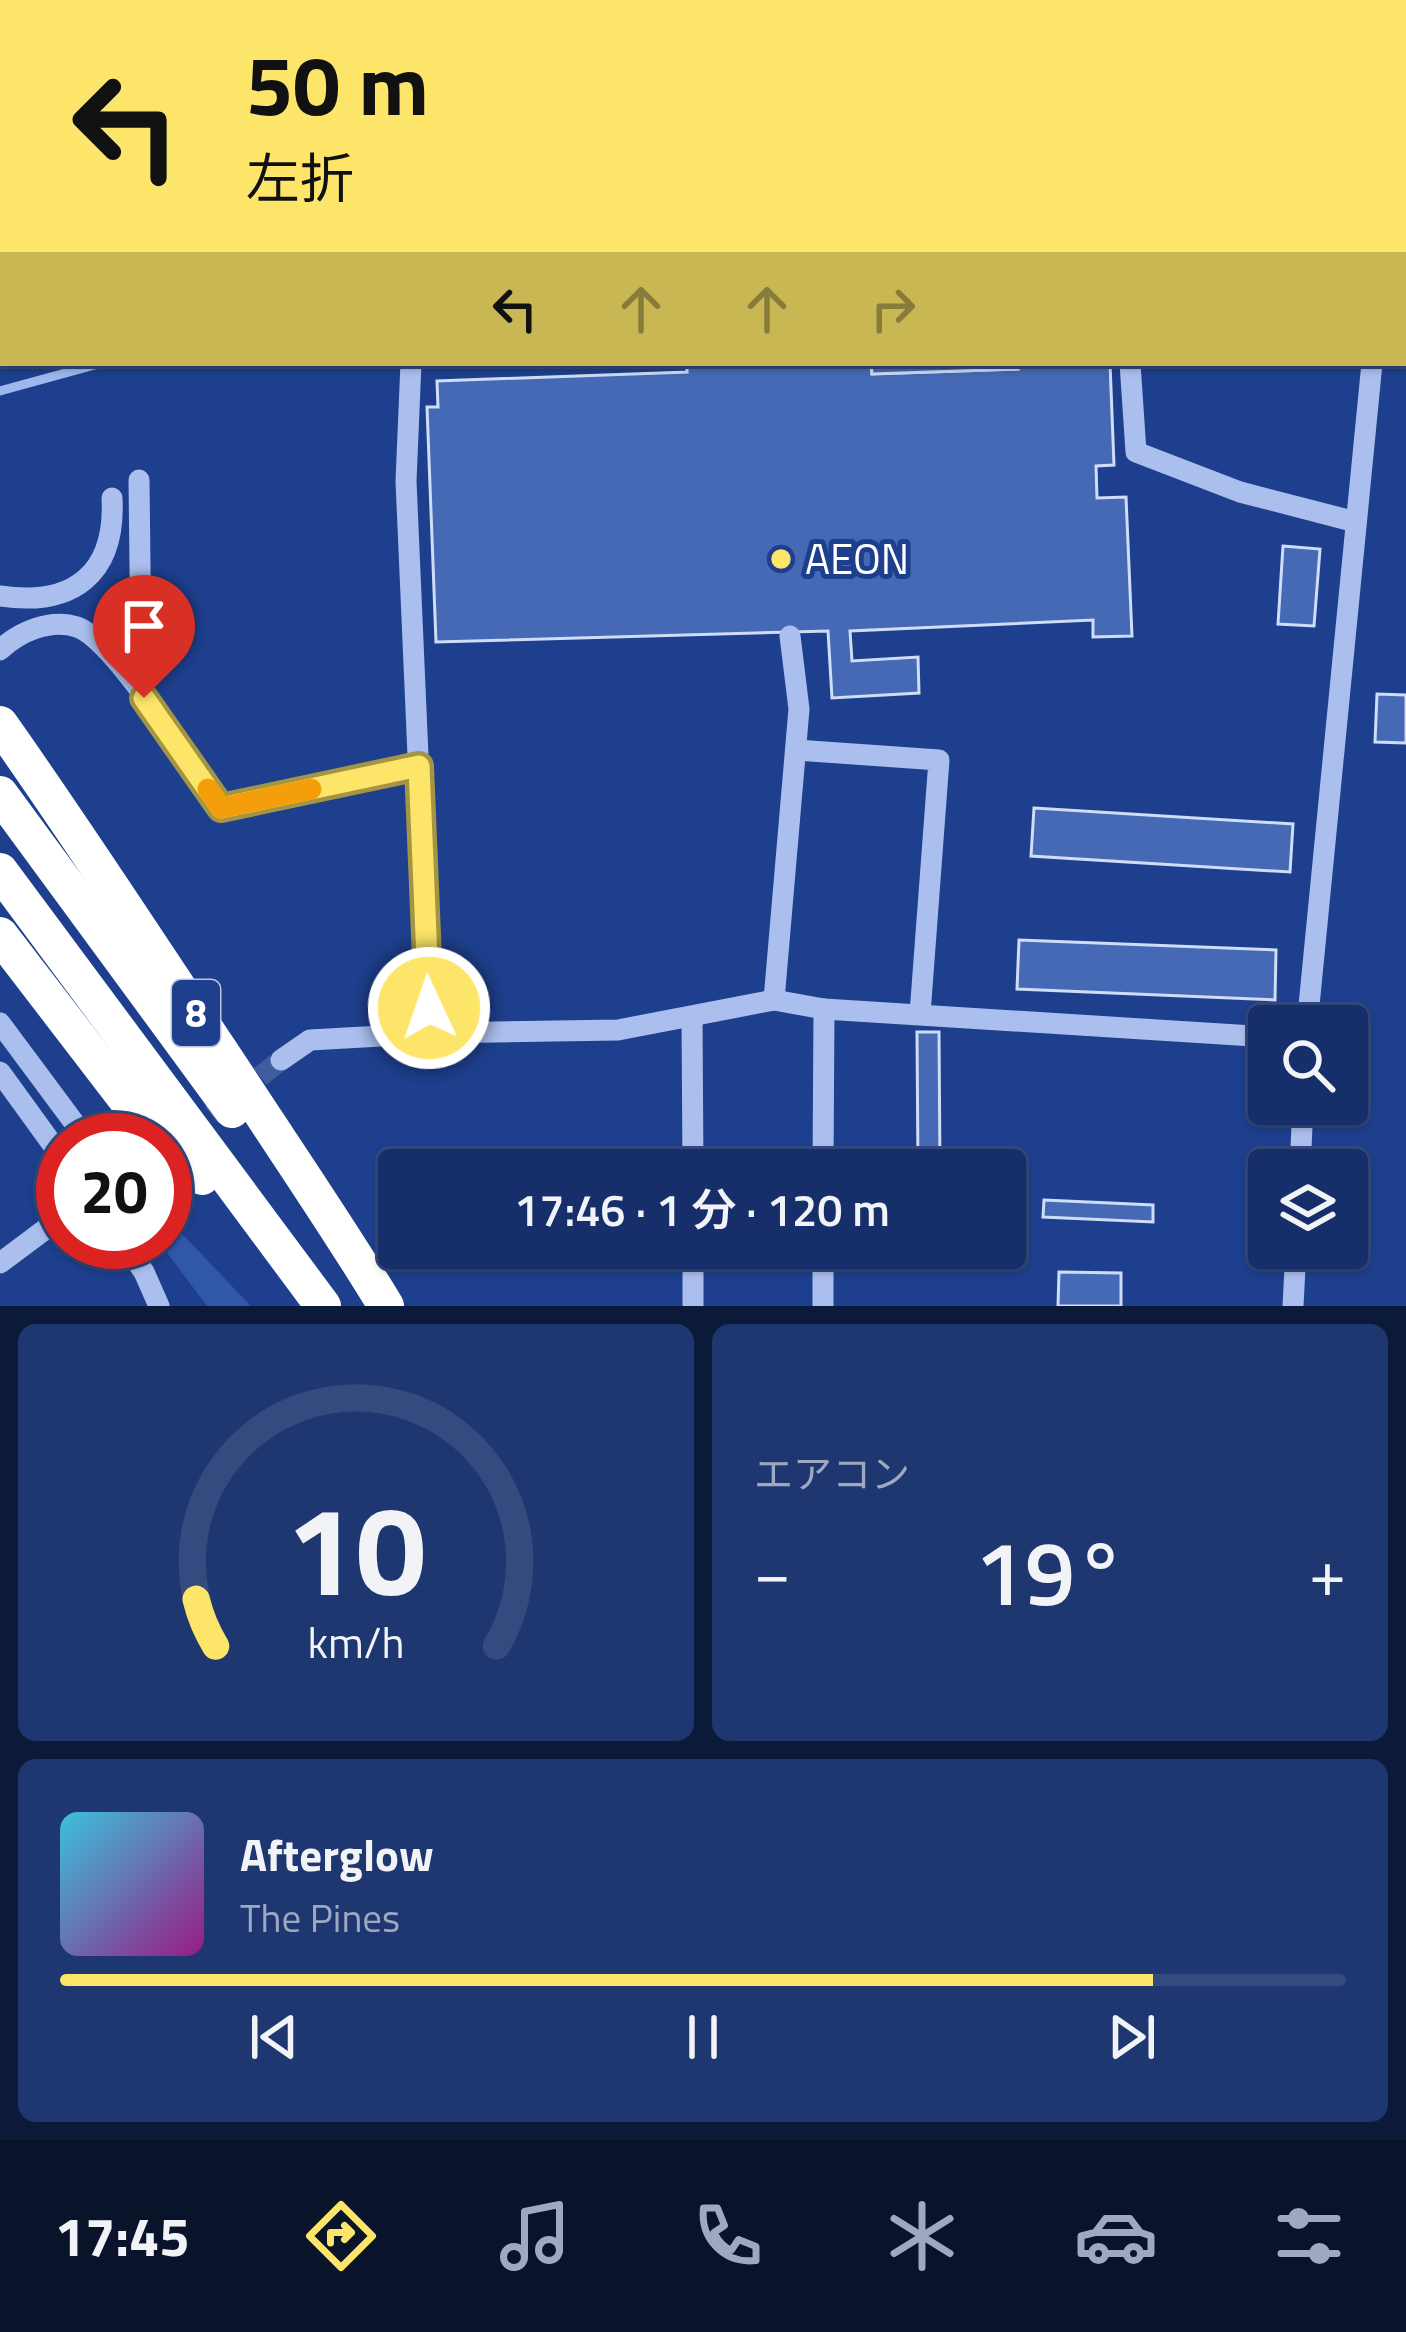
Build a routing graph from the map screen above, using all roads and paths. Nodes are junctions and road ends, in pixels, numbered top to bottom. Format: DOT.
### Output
graph roads {
  1 [pos="411,366"];
  2 [pos="1130,366"];
  3 [pos="1372,366"];
  4 [pos="139,480"];
  5 [pos="112,498"];
  6 [pos="1356,522"];
  7 [pos="0,596"];
  8 [pos="790,636"];
  9 [pos="0,650"];
  10 [pos="141,651"];
  11 [pos="0,724"];
  12 [pos="796,750"];
  13 [pos="419,766"];
  14 [pos="0,794"];
  15 [pos="0,871"];
  16 [pos="0,934"];
  17 [pos="774,1000"];
  18 [pos="1309,1005"];
  19 [pos="824,1009"];
  20 [pos="920,1014"];
  21 [pos="692,1018"];
  22 [pos="0,1023"];
  23 [pos="434,1033"];
  24 [pos="1248,1036"];
  25 [pos="280,1060"];
  26 [pos="0,1072"];
  27 [pos="67,1113"];
  28 [pos="36,1122"];
  29 [pos="693,1149"];
  30 [pos="824,1149"];
  31 [pos="36,1236"];
  32 [pos="0,1263"];
  33 [pos="142,1269"];
  34 [pos="693,1269"];
  35 [pos="823,1269"];
  36 [pos="1295,1269"];
  37 [pos="297,1273"];
  38 [pos="159,1306"];
  39 [pos="323,1306"];
  40 [pos="386,1306"];
  41 [pos="693,1306"];
  42 [pos="823,1306"];
  43 [pos="1293,1306"];
  1 -- 13 [label="street"];
  2 -- 6 [label="street"];
  3 -- 6 [label="street"];
  4 -- 10 [label="street"];
  5 -- 7 [label="street"];
  6 -- 18 [label="street"];
  8 -- 12 [label="street"];
  9 -- 13 [label="street"];
  11 -- 40 [label="highway, 8"];
  12 -- 17 [label="street"];
  12 -- 20 [label="street"];
  13 -- 23 [label="street"];
  14 -- 40 [label="highway, 8"];
  15 -- 37 [label="highway, 8"];
  16 -- 37 [label="highway, 8"];
  17 -- 19 [label="street"];
  17 -- 21 [label="street"];
  19 -- 20 [label="street"];
  19 -- 30 [label="street"];
  20 -- 24 [label="street"];
  21 -- 23 [label="street"];
  21 -- 29 [label="street"];
  22 -- 27 [label="street"];
  23 -- 25 [label="street"];
  26 -- 28 [label="street"];
  31 -- 32 [label="street"];
  33 -- 38 [label="street"];
  34 -- 41 [label="street"];
  35 -- 42 [label="street"];
  36 -- 43 [label="street"];
  37 -- 39 [label="highway, 8"];
}
